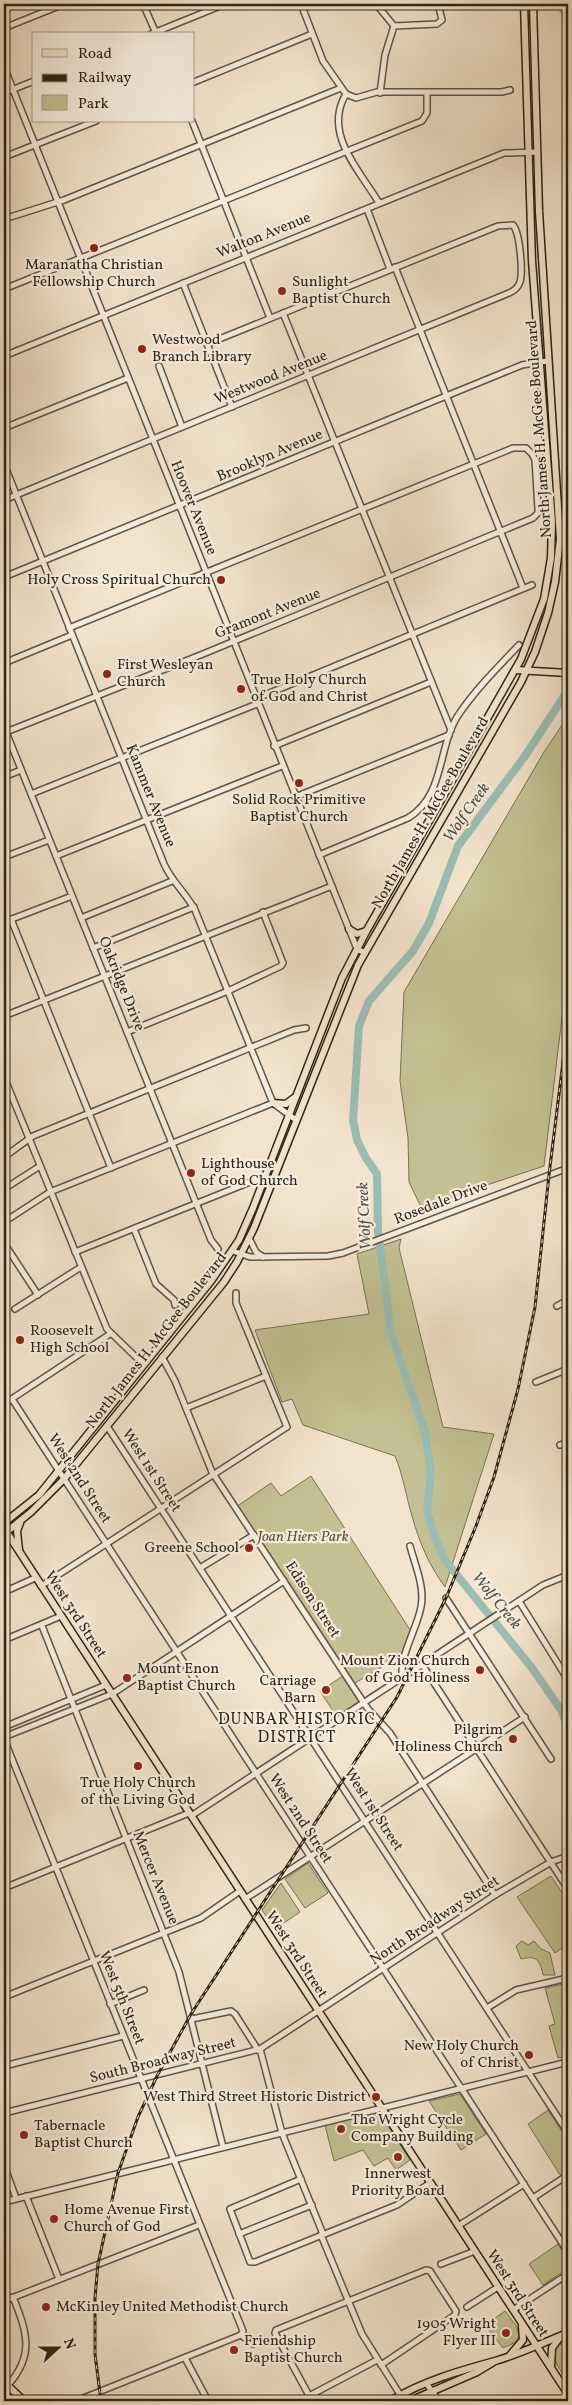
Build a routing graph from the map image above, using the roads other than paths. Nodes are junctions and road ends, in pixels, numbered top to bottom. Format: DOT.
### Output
graph roads {
  1 [pos="64,4"];
  2 [pos="143,4"];
  3 [pos="225,4"];
  4 [pos="301,4"];
  5 [pos="376,4"];
  6 [pos="438,4"];
  7 [pos="524,4"];
  8 [pos="533,4"];
  9 [pos="394,26"];
  10 [pos="4,28"];
  11 [pos="154,32"];
  12 [pos="156,32"];
  13 [pos="312,34"];
  14 [pos="4,67"];
  15 [pos="32,82"];
  16 [pos="195,82"];
  17 [pos="341,88"];
  18 [pos="13,90"];
  19 [pos="510,90"];
  20 [pos="380,92"];
  21 [pos="4,93"];
  22 [pos="427,93"];
  23 [pos="346,94"];
  24 [pos="94,122"];
  25 [pos="192,122"];
  26 [pos="201,144"];
  27 [pos="35,146"];
  28 [pos="345,152"];
  29 [pos="528,152"];
  30 [pos="537,152"];
  31 [pos="4,157"];
  32 [pos="224,201"];
  33 [pos="58,202"];
  34 [pos="379,203"];
  35 [pos="367,208"];
  36 [pos="4,219"];
  37 [pos="246,257"];
  38 [pos="80,259"];
  39 [pos="393,268"];
  40 [pos="183,283"];
  41 [pos="4,289"];
  42 [pos="284,312"];
  43 [pos="103,316"];
  44 [pos="270,318"];
  45 [pos="420,330"];
  46 [pos="207,344"];
  47 [pos="4,356"];
  48 [pos="547,361"];
  49 [pos="539,362"];
  50 [pos="158,366"];
  51 [pos="309,376"];
  52 [pos="128,378"];
  53 [pos="447,396"];
  54 [pos="232,408"];
  55 [pos="182,427"];
  56 [pos="4,428"];
  57 [pos="153,440"];
  58 [pos="335,442"];
  59 [pos="4,464"];
  60 [pos="474,464"];
  61 [pos="16,495"];
  62 [pos="4,500"];
  63 [pos="179,507"];
  64 [pos="362,510"];
  65 [pos="500,532"];
  66 [pos="42,561"];
  67 [pos="206,574"];
  68 [pos="4,577"];
  69 [pos="389,578"];
  70 [pos="532,585"];
  71 [pos="523,588"];
  72 [pos="69,628"];
  73 [pos="412,634"];
  74 [pos="72,635"];
  75 [pos="233,642"];
  76 [pos="519,645"];
  77 [pos="4,663"];
  78 [pos="516,670"];
  79 [pos="526,671"];
  80 [pos="568,673"];
  81 [pos="430,682"];
  82 [pos="96,696"];
  83 [pos="256,701"];
  84 [pos="5,729"];
  85 [pos="450,732"];
  86 [pos="274,746"];
  87 [pos="121,758"];
  88 [pos="282,766"];
  89 [pos="21,770"];
  90 [pos="4,777"];
  91 [pos="31,794"];
  92 [pos="295,798"];
  93 [pos="146,820"];
  94 [pos="49,840"];
  95 [pos="319,855"];
  96 [pos="56,856"];
  97 [pos="4,857"];
  98 [pos="172,881"];
  99 [pos="332,886"];
  100 [pos="72,896"];
  101 [pos="194,907"];
  102 [pos="263,912"];
  103 [pos="80,918"];
  104 [pos="11,919"];
  105 [pos="4,922"];
  106 [pos="349,929"];
  107 [pos="367,930"];
  108 [pos="206,936"];
  109 [pos="93,948"];
  110 [pos="357,949"];
  111 [pos="365,953"];
  112 [pos="104,976"];
  113 [pos="228,992"];
  114 [pos="43,1000"];
  115 [pos="4,1016"];
  116 [pos="306,1028"];
  117 [pos="127,1032"];
  118 [pos="251,1047"];
  119 [pos="4,1077"];
  120 [pos="150,1088"];
  121 [pos="6,1092"];
  122 [pos="295,1097"];
  123 [pos="273,1103"];
  124 [pos="89,1113"];
  125 [pos="288,1115"];
  126 [pos="296,1120"];
  127 [pos="29,1140"];
  128 [pos="172,1143"];
  129 [pos="4,1157"];
  130 [pos="40,1166"];
  131 [pos="111,1168"];
  132 [pos="568,1168"];
  133 [pos="265,1176"];
  134 [pos="4,1188"];
  135 [pos="50,1192"];
  136 [pos="196,1204"];
  137 [pos="4,1222"];
  138 [pos="134,1229"];
  139 [pos="249,1238"];
  140 [pos="4,1242"];
  141 [pos="218,1249"];
  142 [pos="233,1251"];
  143 [pos="75,1252"];
  144 [pos="242,1253"];
  145 [pos="263,1257"];
  146 [pos="81,1267"];
  147 [pos="236,1293"];
  148 [pos="38,1295"];
  149 [pos="568,1300"];
  150 [pos="175,1305"];
  151 [pos="557,1306"];
  152 [pos="15,1309"];
  153 [pos="110,1334"];
  154 [pos="162,1357"];
  155 [pos="144,1365"];
  156 [pos="568,1369"];
  157 [pos="266,1376"];
  158 [pos="536,1382"];
  159 [pos="12,1399"];
  160 [pos="4,1404"];
  161 [pos="186,1408"];
  162 [pos="107,1426"];
  163 [pos="568,1442"];
  164 [pos="560,1445"];
  165 [pos="58,1470"];
  166 [pos="214,1474"];
  167 [pos="64,1479"];
  168 [pos="161,1508"];
  169 [pos="22,1520"];
  170 [pos="4,1523"];
  171 [pos="5,1531"];
  172 [pos="254,1535"];
  173 [pos="106,1544"];
  174 [pos="410,1546"];
  175 [pos="20,1554"];
  176 [pos="200,1568"];
  177 [pos="568,1575"];
  178 [pos="35,1578"];
  179 [pos="284,1581"];
  180 [pos="41,1586"];
  181 [pos="4,1592"];
  182 [pos="446,1598"];
  183 [pos="519,1601"];
  184 [pos="61,1616"];
  185 [pos="231,1616"];
  186 [pos="42,1626"];
  187 [pos="470,1634"];
  188 [pos="4,1640"];
  189 [pos="176,1652"];
  190 [pos="422,1666"];
  191 [pos="402,1679"];
  192 [pos="568,1680"];
  193 [pos="106,1686"];
  194 [pos="112,1694"];
  195 [pos="71,1700"];
  196 [pos="365,1704"];
  197 [pos="75,1709"];
  198 [pos="525,1717"];
  199 [pos="4,1727"];
  200 [pos="311,1739"];
  201 [pos="4,1741"];
  202 [pos="477,1748"];
  203 [pos="552,1759"];
  204 [pos="256,1774"];
  205 [pos="423,1784"];
  206 [pos="190,1815"];
  207 [pos="365,1822"];
  208 [pos="126,1839"];
  209 [pos="568,1856"];
  210 [pos="310,1858"];
  211 [pos="551,1862"];
  212 [pos="55,1868"];
  213 [pos="4,1888"];
  214 [pos="568,1889"];
  215 [pos="240,1891"];
  216 [pos="495,1895"];
  217 [pos="245,1899"];
  218 [pos="163,1932"];
  219 [pos="439,1934"];
  220 [pos="93,1961"];
  221 [pos="384,1970"];
  222 [pos="568,1978"];
  223 [pos="144,1990"];
  224 [pos="4,1997"];
  225 [pos="110,2004"];
  226 [pos="487,2008"];
  227 [pos="319,2012"];
  228 [pos="192,2019"];
  229 [pos="123,2036"];
  230 [pos="259,2049"];
  231 [pos="568,2062"];
  232 [pos="203,2064"];
  233 [pos="4,2066"];
  234 [pos="528,2072"];
  235 [pos="140,2080"];
  236 [pos="461,2088"];
  237 [pos="381,2108"];
  238 [pos="4,2114"];
  239 [pos="282,2133"];
  240 [pos="568,2133"];
  241 [pos="223,2147"];
  242 [pos="172,2160"];
  243 [pos="4,2165"];
  244 [pos="568,2175"];
  245 [pos="301,2179"];
  246 [pos="430,2183"];
  247 [pos="524,2184"];
  248 [pos="26,2196"];
  249 [pos="16,2198"];
  250 [pos="533,2198"];
  251 [pos="4,2202"];
  252 [pos="312,2205"];
  253 [pos="199,2225"];
  254 [pos="458,2226"];
  255 [pos="239,2234"];
  256 [pos="322,2235"];
  257 [pos="475,2252"];
  258 [pos="568,2252"];
  259 [pos="441,2264"];
  260 [pos="568,2274"];
  261 [pos="59,2279"];
  262 [pos="498,2287"];
  263 [pos="13,2297"];
  264 [pos="4,2301"];
  265 [pos="348,2301"];
  266 [pos="468,2307"];
  267 [pos="514,2310"];
  268 [pos="520,2320"];
  269 [pos="565,2334"];
  270 [pos="241,2335"];
  271 [pos="253,2344"];
  272 [pos="536,2346"];
  273 [pos="509,2356"];
  274 [pos="185,2358"];
  275 [pos="495,2361"];
  276 [pos="379,2362"];
  277 [pos="551,2368"];
  278 [pos="426,2383"];
  279 [pos="6,2384"];
  280 [pos="432,2390"];
  281 [pos="568,2394"];
  282 [pos="402,2398"];
  283 [pos="310,2399"];
  284 [pos="24,2401"];
  285 [pos="76,2401"];
  286 [pos="208,2401"];
  287 [pos="390,2401"];
  288 [pos="410,2401"];
  289 [pos="439,2401"];
  1 -- 10 [label="street"];
  2 -- 11 [label="street"];
  3 -- 12 [label="street"];
  4 -- 13 [label="street"];
  5 -- 9 [label="street"];
  6 -- 9 [label="street"];
  7 -- 29 [label="main road, North James H. McGee Boulevard"];
  8 -- 30 [label="main road, North James H. McGee Boulevard"];
  9 -- 20 [label="street"];
  13 -- 16 [label="street"];
  13 -- 17 [label="street"];
  14 -- 18 [label="street, Hoover Avenue"];
  15 -- 18 [label="street"];
  17 -- 23 [label="street"];
  17 -- 26 [label="street"];
  18 -- 21 [label="street"];
  18 -- 27 [label="street, Hoover Avenue"];
  19 -- 22 [label="street"];
  20 -- 22 [label="street"];
  20 -- 23 [label="street"];
  22 -- 28 [label="street"];
  23 -- 28 [label="street"];
  24 -- 27 [label="street"];
  25 -- 26 [label="street"];
  26 -- 32 [label="street"];
  26 -- 33 [label="street"];
  27 -- 31 [label="street"];
  27 -- 33 [label="street, Hoover Avenue"];
  28 -- 32 [label="street"];
  28 -- 34 [label="street"];
  29 -- 30 [label="street, Walton Avenue"];
  29 -- 34 [label="street, Walton Avenue"];
  29 -- 49 [label="main road, North James H. McGee Boulevard"];
  30 -- 48 [label="main road, North James H. McGee Boulevard"];
  32 -- 37 [label="street"];
  32 -- 38 [label="street"];
  33 -- 36 [label="street"];
  33 -- 38 [label="street, Hoover Avenue"];
  34 -- 35 [label="street, Walton Avenue"];
  35 -- 37 [label="street, Walton Avenue"];
  35 -- 39 [label="street"];
  37 -- 40 [label="street, Walton Avenue"];
  37 -- 44 [label="street"];
  38 -- 41 [label="street"];
  38 -- 43 [label="street, Hoover Avenue"];
  39 -- 42 [label="street"];
  39 -- 45 [label="street"];
  39 -- 45 [label="street, Westwood Avenue"];
  40 -- 43 [label="street, Walton Avenue"];
  40 -- 46 [label="street"];
  42 -- 44 [label="street"];
  42 -- 51 [label="street"];
  43 -- 47 [label="street, Walton Avenue"];
  43 -- 52 [label="street, Hoover Avenue"];
  44 -- 46 [label="street"];
  45 -- 51 [label="street, Westwood Avenue"];
  45 -- 53 [label="street"];
  46 -- 54 [label="street"];
  48 -- 49 [label="street, Brooklyn Avenue"];
  48 -- 79 [label="main road, North James H. McGee Boulevard"];
  49 -- 53 [label="street, Brooklyn Avenue"];
  49 -- 78 [label="main road, North James H. McGee Boulevard"];
  50 -- 55 [label="street"];
  51 -- 54 [label="street, Westwood Avenue"];
  51 -- 58 [label="street"];
  52 -- 56 [label="street"];
  52 -- 57 [label="street, Hoover Avenue"];
  53 -- 58 [label="street, Brooklyn Avenue"];
  53 -- 60 [label="street"];
  54 -- 55 [label="street, Westwood Avenue"];
  55 -- 57 [label="street, Westwood Avenue"];
  57 -- 61 [label="street, Westwood Avenue"];
  57 -- 63 [label="street, Hoover Avenue"];
  58 -- 63 [label="street, Brooklyn Avenue"];
  58 -- 64 [label="street"];
  59 -- 61 [label="street, Kammer Avenue"];
  60 -- 64 [label="street"];
  60 -- 65 [label="street"];
  60 -- 65 [label="street, Gramont Avenue"];
  61 -- 62 [label="street, Westwood Avenue"];
  61 -- 66 [label="street, Kammer Avenue"];
  63 -- 66 [label="street, Brooklyn Avenue"];
  63 -- 67 [label="street, Hoover Avenue"];
  64 -- 67 [label="street"];
  64 -- 69 [label="street"];
  65 -- 69 [label="street, Gramont Avenue"];
  65 -- 71 [label="street"];
  66 -- 68 [label="street, Brooklyn Avenue"];
  66 -- 72 [label="street, Kammer Avenue"];
  67 -- 72 [label="street"];
  67 -- 75 [label="street, Hoover Avenue"];
  69 -- 73 [label="street"];
  69 -- 75 [label="street, Gramont Avenue"];
  70 -- 71 [label="street"];
  71 -- 73 [label="street"];
  72 -- 74 [label="street, Kammer Avenue"];
  73 -- 81 [label="street"];
  73 -- 83 [label="street"];
  74 -- 77 [label="street"];
  74 -- 82 [label="street, Kammer Avenue"];
  75 -- 82 [label="street, Gramont Avenue"];
  75 -- 83 [label="street, Hoover Avenue"];
  76 -- 85 [label="street"];
  78 -- 79 [label="main road"];
  78 -- 107 [label="main road, North James H. McGee Boulevard"];
  79 -- 80 [label="main road"];
  79 -- 111 [label="main road, North James H. McGee Boulevard"];
  81 -- 85 [label="street"];
  81 -- 86 [label="street"];
  82 -- 84 [label="street, Gramont Avenue"];
  82 -- 87 [label="street, Kammer Avenue"];
  83 -- 86 [label="street, Hoover Avenue"];
  83 -- 87 [label="street"];
  84 -- 89 [label="street, Oakridge Drive"];
  85 -- 92 [label="street"];
  85 -- 95 [label="street"];
  86 -- 88 [label="street, Hoover Avenue"];
  87 -- 91 [label="street"];
  87 -- 93 [label="street, Kammer Avenue"];
  88 -- 92 [label="street, Hoover Avenue"];
  88 -- 93 [label="street"];
  89 -- 90 [label="street"];
  89 -- 91 [label="street, Oakridge Drive"];
  91 -- 94 [label="street, Oakridge Drive"];
  92 -- 95 [label="street, Hoover Avenue"];
  93 -- 96 [label="street"];
  93 -- 98 [label="street, Kammer Avenue"];
  94 -- 96 [label="street, Oakridge Drive"];
  94 -- 97 [label="street"];
  95 -- 99 [label="street, Hoover Avenue"];
  96 -- 100 [label="street, Oakridge Drive"];
  98 -- 101 [label="street, Kammer Avenue"];
  98 -- 103 [label="street"];
  99 -- 102 [label="street"];
  99 -- 106 [label="street, Hoover Avenue"];
  100 -- 103 [label="street, Oakridge Drive"];
  100 -- 104 [label="street"];
  101 -- 108 [label="street, Kammer Avenue"];
  101 -- 109 [label="street"];
  102 -- 108 [label="street"];
  102 -- 113 [label="street"];
  103 -- 109 [label="street, Oakridge Drive"];
  104 -- 105 [label="street"];
  104 -- 114 [label="street"];
  106 -- 107 [label="main road"];
  106 -- 110 [label="street, Hoover Avenue"];
  107 -- 110 [label="main road, North James H. McGee Boulevard"];
  108 -- 112 [label="street"];
  108 -- 113 [label="street, Kammer Avenue"];
  109 -- 112 [label="street, Oakridge Drive"];
  110 -- 111 [label="street"];
  110 -- 122 [label="main road, North James H. McGee Boulevard"];
  111 -- 126 [label="main road, North James H. McGee Boulevard"];
  112 -- 114 [label="street"];
  112 -- 117 [label="street, Oakridge Drive"];
  113 -- 117 [label="street"];
  113 -- 118 [label="street, Kammer Avenue"];
  114 -- 115 [label="street"];
  114 -- 124 [label="street"];
  116 -- 118 [label="street"];
  117 -- 120 [label="street, Oakridge Drive"];
  118 -- 120 [label="street"];
  118 -- 123 [label="street, Kammer Avenue"];
  119 -- 121 [label="street"];
  120 -- 124 [label="street"];
  120 -- 128 [label="street, Oakridge Drive"];
  121 -- 127 [label="street"];
  122 -- 123 [label="main road"];
  122 -- 125 [label="main road, North James H. McGee Boulevard"];
  123 -- 125 [label="street, Kammer Avenue"];
  123 -- 128 [label="street"];
  124 -- 127 [label="street"];
  124 -- 131 [label="street"];
  125 -- 126 [label="street, Kammer Avenue"];
  125 -- 133 [label="main road, North James H. McGee Boulevard"];
  126 -- 139 [label="main road, North James H. McGee Boulevard"];
  127 -- 129 [label="street"];
  127 -- 130 [label="street"];
  128 -- 131 [label="street"];
  128 -- 136 [label="street, Oakridge Drive"];
  130 -- 134 [label="street"];
  130 -- 135 [label="street"];
  131 -- 135 [label="street"];
  132 -- 145 [label="street, Rosedale Drive"];
  133 -- 136 [label="street"];
  133 -- 142 [label="main road, North James H. McGee Boulevard"];
  135 -- 137 [label="street"];
  135 -- 143 [label="street"];
  136 -- 138 [label="street"];
  136 -- 141 [label="street, Oakridge Drive"];
  138 -- 143 [label="street"];
  138 -- 150 [label="street"];
  139 -- 144 [label="main road, North James H. McGee Boulevard"];
  139 -- 145 [label="street"];
  140 -- 148 [label="street"];
  142 -- 144 [label="street, Rosedale Drive"];
  142 -- 155 [label="main road, North James H. McGee Boulevard"];
  143 -- 146 [label="street"];
  144 -- 145 [label="street, Rosedale Drive"];
  144 -- 154 [label="main road, North James H. McGee Boulevard"];
  146 -- 148 [label="street"];
  146 -- 153 [label="street"];
  147 -- 157 [label="street"];
  148 -- 152 [label="street"];
  149 -- 151 [label="street"];
  153 -- 155 [label="street"];
  153 -- 159 [label="street"];
  154 -- 161 [label="street, Edison Street"];
  154 -- 162 [label="main road, North James H. McGee Boulevard"];
  155 -- 165 [label="main road, North James H. McGee Boulevard"];
  156 -- 158 [label="street"];
  157 -- 161 [label="street"];
  157 -- 166 [label="street"];
  159 -- 160 [label="street"];
  159 -- 165 [label="street, West 2nd Street"];
  161 -- 166 [label="street, Edison Street"];
  162 -- 167 [label="main road, North James H. McGee Boulevard"];
  162 -- 168 [label="street, West 1st Street"];
  163 -- 164 [label="street"];
  165 -- 167 [label="street, West 2nd Street"];
  165 -- 170 [label="main road, North James H. McGee Boulevard"];
  166 -- 168 [label="street"];
  166 -- 172 [label="street, Edison Street"];
  167 -- 169 [label="main road, North James H. McGee Boulevard"];
  167 -- 173 [label="street, West 2nd Street"];
  168 -- 173 [label="street"];
  168 -- 176 [label="street, West 1st Street"];
  169 -- 171 [label="main road, North James H. McGee Boulevard"];
  169 -- 175 [label="main road"];
  171 -- 175 [label="main road, West 3rd Street"];
  172 -- 176 [label="street"];
  172 -- 179 [label="street, Edison Street"];
  173 -- 180 [label="street"];
  173 -- 189 [label="street, West 2nd Street"];
  174 -- 191 [label="street"];
  175 -- 178 [label="main road, West 3rd Street"];
  176 -- 185 [label="street, West 1st Street"];
  177 -- 183 [label="street"];
  178 -- 180 [label="main road, West 3rd Street"];
  178 -- 181 [label="street"];
  179 -- 185 [label="street"];
  179 -- 196 [label="street, Edison Street"];
  180 -- 184 [label="main road, West 3rd Street"];
  182 -- 187 [label="street"];
  183 -- 187 [label="street"];
  183 -- 192 [label="street"];
  184 -- 186 [label="street"];
  184 -- 193 [label="main road, West 3rd Street"];
  185 -- 189 [label="street"];
  185 -- 200 [label="street, West 1st Street"];
  186 -- 188 [label="street"];
  186 -- 195 [label="street, Mercer Avenue"];
  187 -- 190 [label="street"];
  187 -- 198 [label="street"];
  189 -- 194 [label="street"];
  189 -- 204 [label="street, West 2nd Street"];
  190 -- 191 [label="street"];
  190 -- 202 [label="street"];
  191 -- 196 [label="street"];
  193 -- 194 [label="main road, West 3rd Street"];
  193 -- 195 [label="street"];
  194 -- 197 [label="street"];
  194 -- 206 [label="main road, West 3rd Street"];
  195 -- 197 [label="street, Mercer Avenue"];
  195 -- 199 [label="street"];
  196 -- 200 [label="street"];
  196 -- 205 [label="street, Edison Street"];
  197 -- 201 [label="street"];
  197 -- 208 [label="street, Mercer Avenue"];
  198 -- 202 [label="street"];
  198 -- 203 [label="street"];
  200 -- 204 [label="street"];
  200 -- 207 [label="street, West 1st Street"];
  201 -- 212 [label="street, West 5th Street"];
  202 -- 205 [label="street"];
  202 -- 211 [label="street"];
  204 -- 206 [label="street"];
  204 -- 210 [label="street, West 2nd Street"];
  205 -- 207 [label="street"];
  205 -- 216 [label="street, Edison Street"];
  206 -- 208 [label="street"];
  206 -- 215 [label="main road, West 3rd Street"];
  207 -- 210 [label="street"];
  207 -- 219 [label="street, West 1st Street"];
  208 -- 212 [label="street"];
  208 -- 218 [label="street, Mercer Avenue"];
  209 -- 211 [label="street, North Broadway Street"];
  210 -- 217 [label="street"];
  210 -- 221 [label="street, West 2nd Street"];
  211 -- 214 [label="street"];
  211 -- 216 [label="street, North Broadway Street"];
  212 -- 213 [label="street"];
  212 -- 220 [label="street, West 5th Street"];
  215 -- 217 [label="main road, West 3rd Street"];
  215 -- 218 [label="street"];
  216 -- 219 [label="street, North Broadway Street"];
  217 -- 227 [label="main road, West 3rd Street"];
  218 -- 220 [label="street"];
  218 -- 228 [label="street, Mercer Avenue"];
  219 -- 221 [label="street, North Broadway Street"];
  219 -- 226 [label="street, West 1st Street"];
  220 -- 224 [label="street"];
  220 -- 225 [label="street, West 5th Street"];
  221 -- 227 [label="street, North Broadway Street"];
  221 -- 236 [label="street, West 2nd Street"];
  222 -- 226 [label="street"];
  223 -- 225 [label="street"];
  225 -- 229 [label="street, West 5th Street"];
  226 -- 234 [label="street, West 1st Street"];
  227 -- 230 [label="street, South Broadway Street"];
  227 -- 237 [label="main road, West 3rd Street"];
  228 -- 230 [label="street"];
  228 -- 232 [label="street, Mercer Avenue"];
  229 -- 233 [label="street"];
  229 -- 235 [label="street, West 5th Street"];
  230 -- 232 [label="street, South Broadway Street"];
  230 -- 239 [label="street"];
  231 -- 234 [label="street"];
  232 -- 235 [label="street, South Broadway Street"];
  232 -- 241 [label="street, Mercer Avenue"];
  234 -- 236 [label="street"];
  234 -- 240 [label="street, West 1st Street"];
  235 -- 238 [label="street, South Broadway Street"];
  235 -- 242 [label="street, West 5th Street"];
  236 -- 237 [label="street"];
  236 -- 247 [label="street, West 2nd Street"];
  237 -- 239 [label="street"];
  237 -- 246 [label="main road, West 3rd Street"];
  239 -- 241 [label="street"];
  239 -- 245 [label="street"];
  241 -- 242 [label="street"];
  242 -- 248 [label="street"];
  242 -- 253 [label="street, West 5th Street"];
  243 -- 249 [label="street"];
  244 -- 250 [label="street"];
  245 -- 252 [label="street"];
  245 -- 255 [label="street"];
  246 -- 254 [label="main road, West 3rd Street"];
  246 -- 256 [label="street"];
  247 -- 250 [label="street, West 2nd Street"];
  247 -- 254 [label="street"];
  248 -- 249 [label="street"];
  248 -- 261 [label="street"];
  249 -- 251 [label="street"];
  250 -- 258 [label="street, West 2nd Street"];
  252 -- 255 [label="street"];
  252 -- 256 [label="street"];
  253 -- 261 [label="street"];
  253 -- 270 [label="street, West 5th Street"];
  254 -- 257 [label="main road, West 3rd Street"];
  255 -- 256 [label="street"];
  256 -- 265 [label="street"];
  257 -- 259 [label="street"];
  257 -- 262 [label="main road, West 3rd Street"];
  260 -- 267 [label="street"];
  261 -- 263 [label="street"];
  262 -- 266 [label="street"];
  262 -- 267 [label="main road, West 3rd Street"];
  263 -- 264 [label="street"];
  263 -- 279 [label="street"];
  265 -- 276 [label="street"];
  265 -- 276 [label="street"];
  265 -- 283 [label="street"];
  267 -- 268 [label="main road, West 3rd Street"];
  268 -- 272 [label="main road, West 3rd Street"];
  268 -- 273 [label="main road"];
  269 -- 272 [label="main road"];
  269 -- 277 [label="main road"];
  270 -- 271 [label="street"];
  270 -- 274 [label="street"];
  272 -- 273 [label="main road"];
  272 -- 277 [label="main road, West 3rd Street"];
  273 -- 275 [label="main road"];
  274 -- 285 [label="street"];
  274 -- 286 [label="street"];
  275 -- 278 [label="main road"];
  275 -- 280 [label="main road"];
  276 -- 282 [label="street"];
  276 -- 283 [label="street"];
  277 -- 281 [label="main road, West 3rd Street"];
  278 -- 280 [label="street"];
  278 -- 282 [label="main road"];
  279 -- 284 [label="main road"];
  280 -- 288 [label="main road"];
  280 -- 289 [label="street"];
  282 -- 287 [label="main road"];
}
